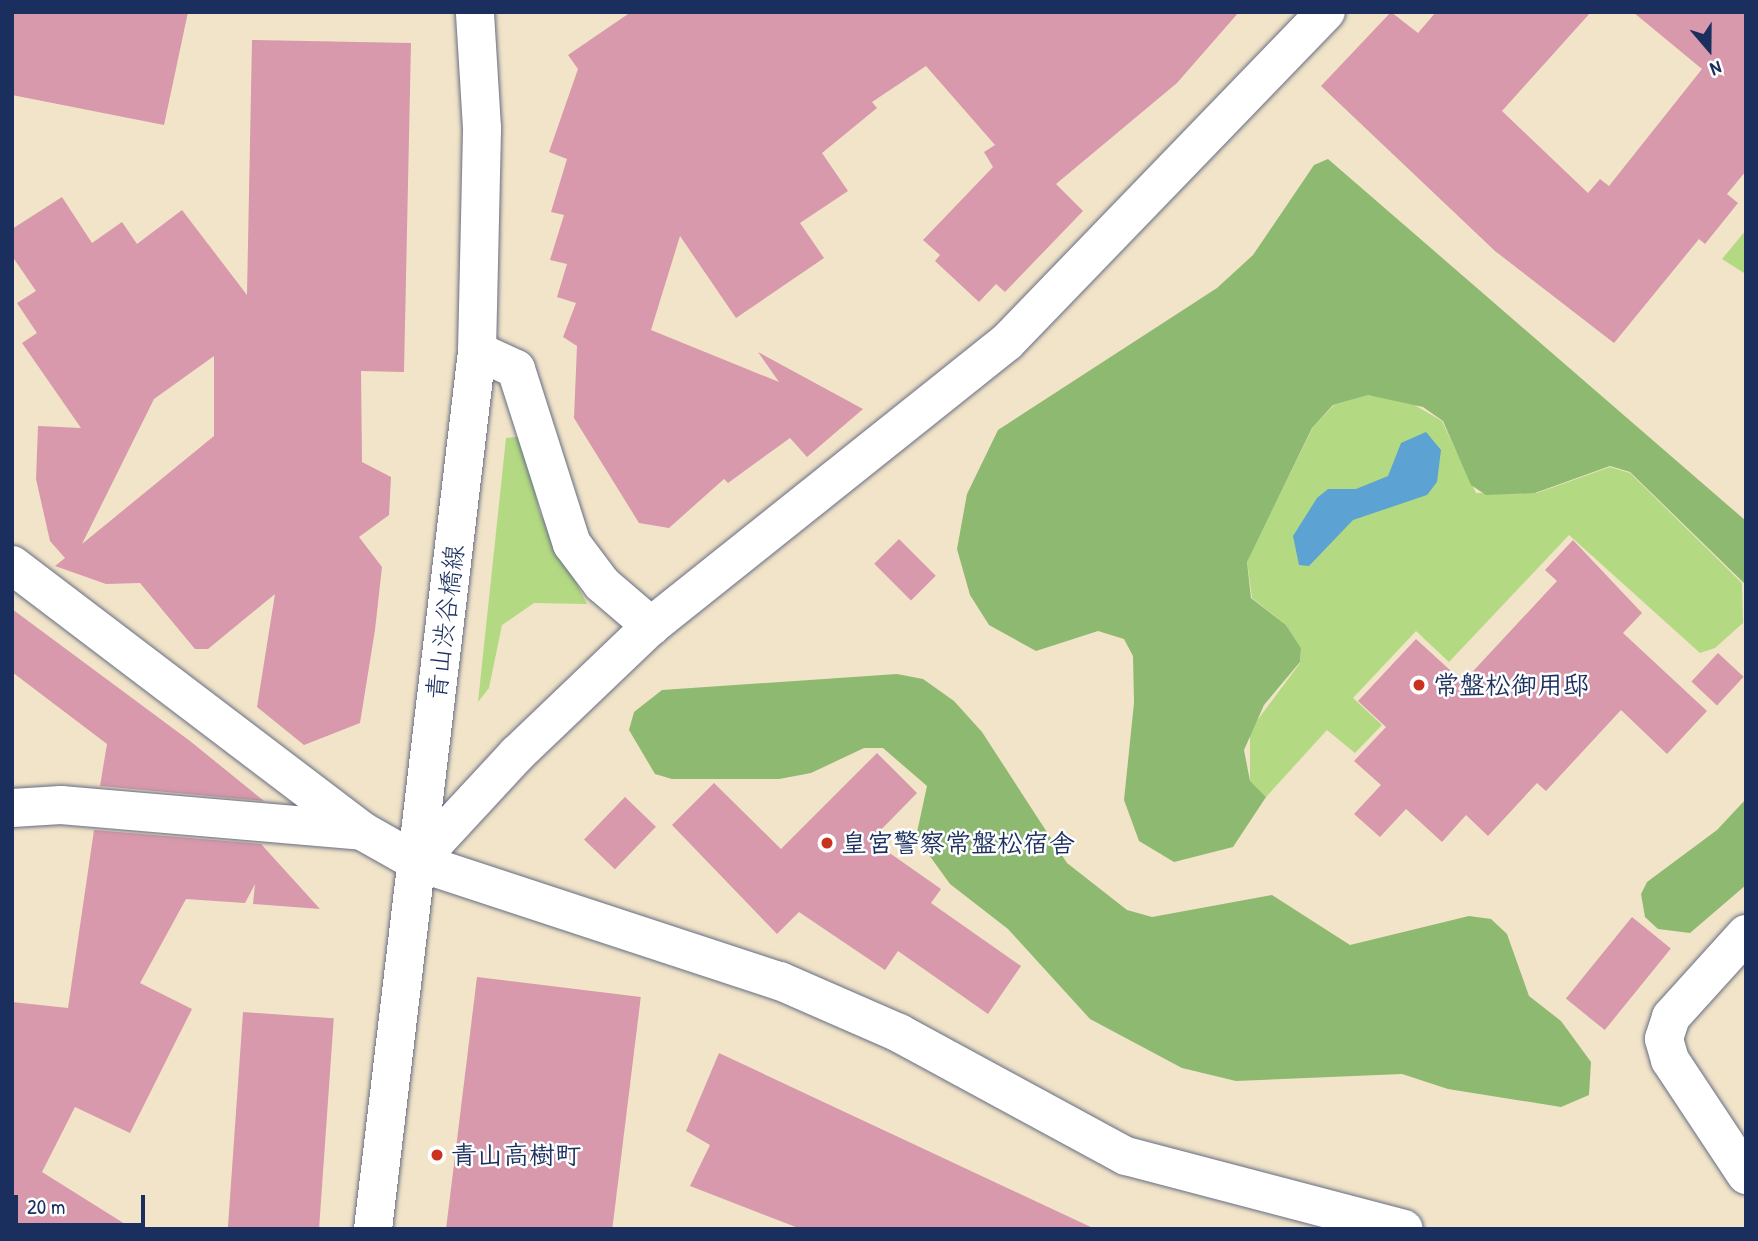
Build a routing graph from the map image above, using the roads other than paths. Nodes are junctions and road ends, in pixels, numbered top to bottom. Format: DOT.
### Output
graph roads {
  1 [pos="475,12"];
  2 [pos="1326,12"];
  3 [pos="477,351"];
  4 [pos="12,565"];
  5 [pos="652,626"];
  6 [pos="12,808"];
  7 [pos="362,831"];
  8 [pos="417,862"];
  9 [pos="1746,934"];
  10 [pos="1746,1175"];
  11 [pos="373,1229"];
  12 [pos="1404,1229"];
  1 -- 3 [label="street, 青山渋谷橋線"];
  2 -- 5 [label="street"];
  3 -- 5 [label="street"];
  3 -- 8 [label="street, 青山渋谷橋線"];
  4 -- 7 [label="street"];
  5 -- 8 [label="street"];
  6 -- 7 [label="street"];
  7 -- 8 [label="street"];
  8 -- 11 [label="street, 青山渋谷橋線"];
  8 -- 12 [label="street"];
  9 -- 10 [label="street"];
}
